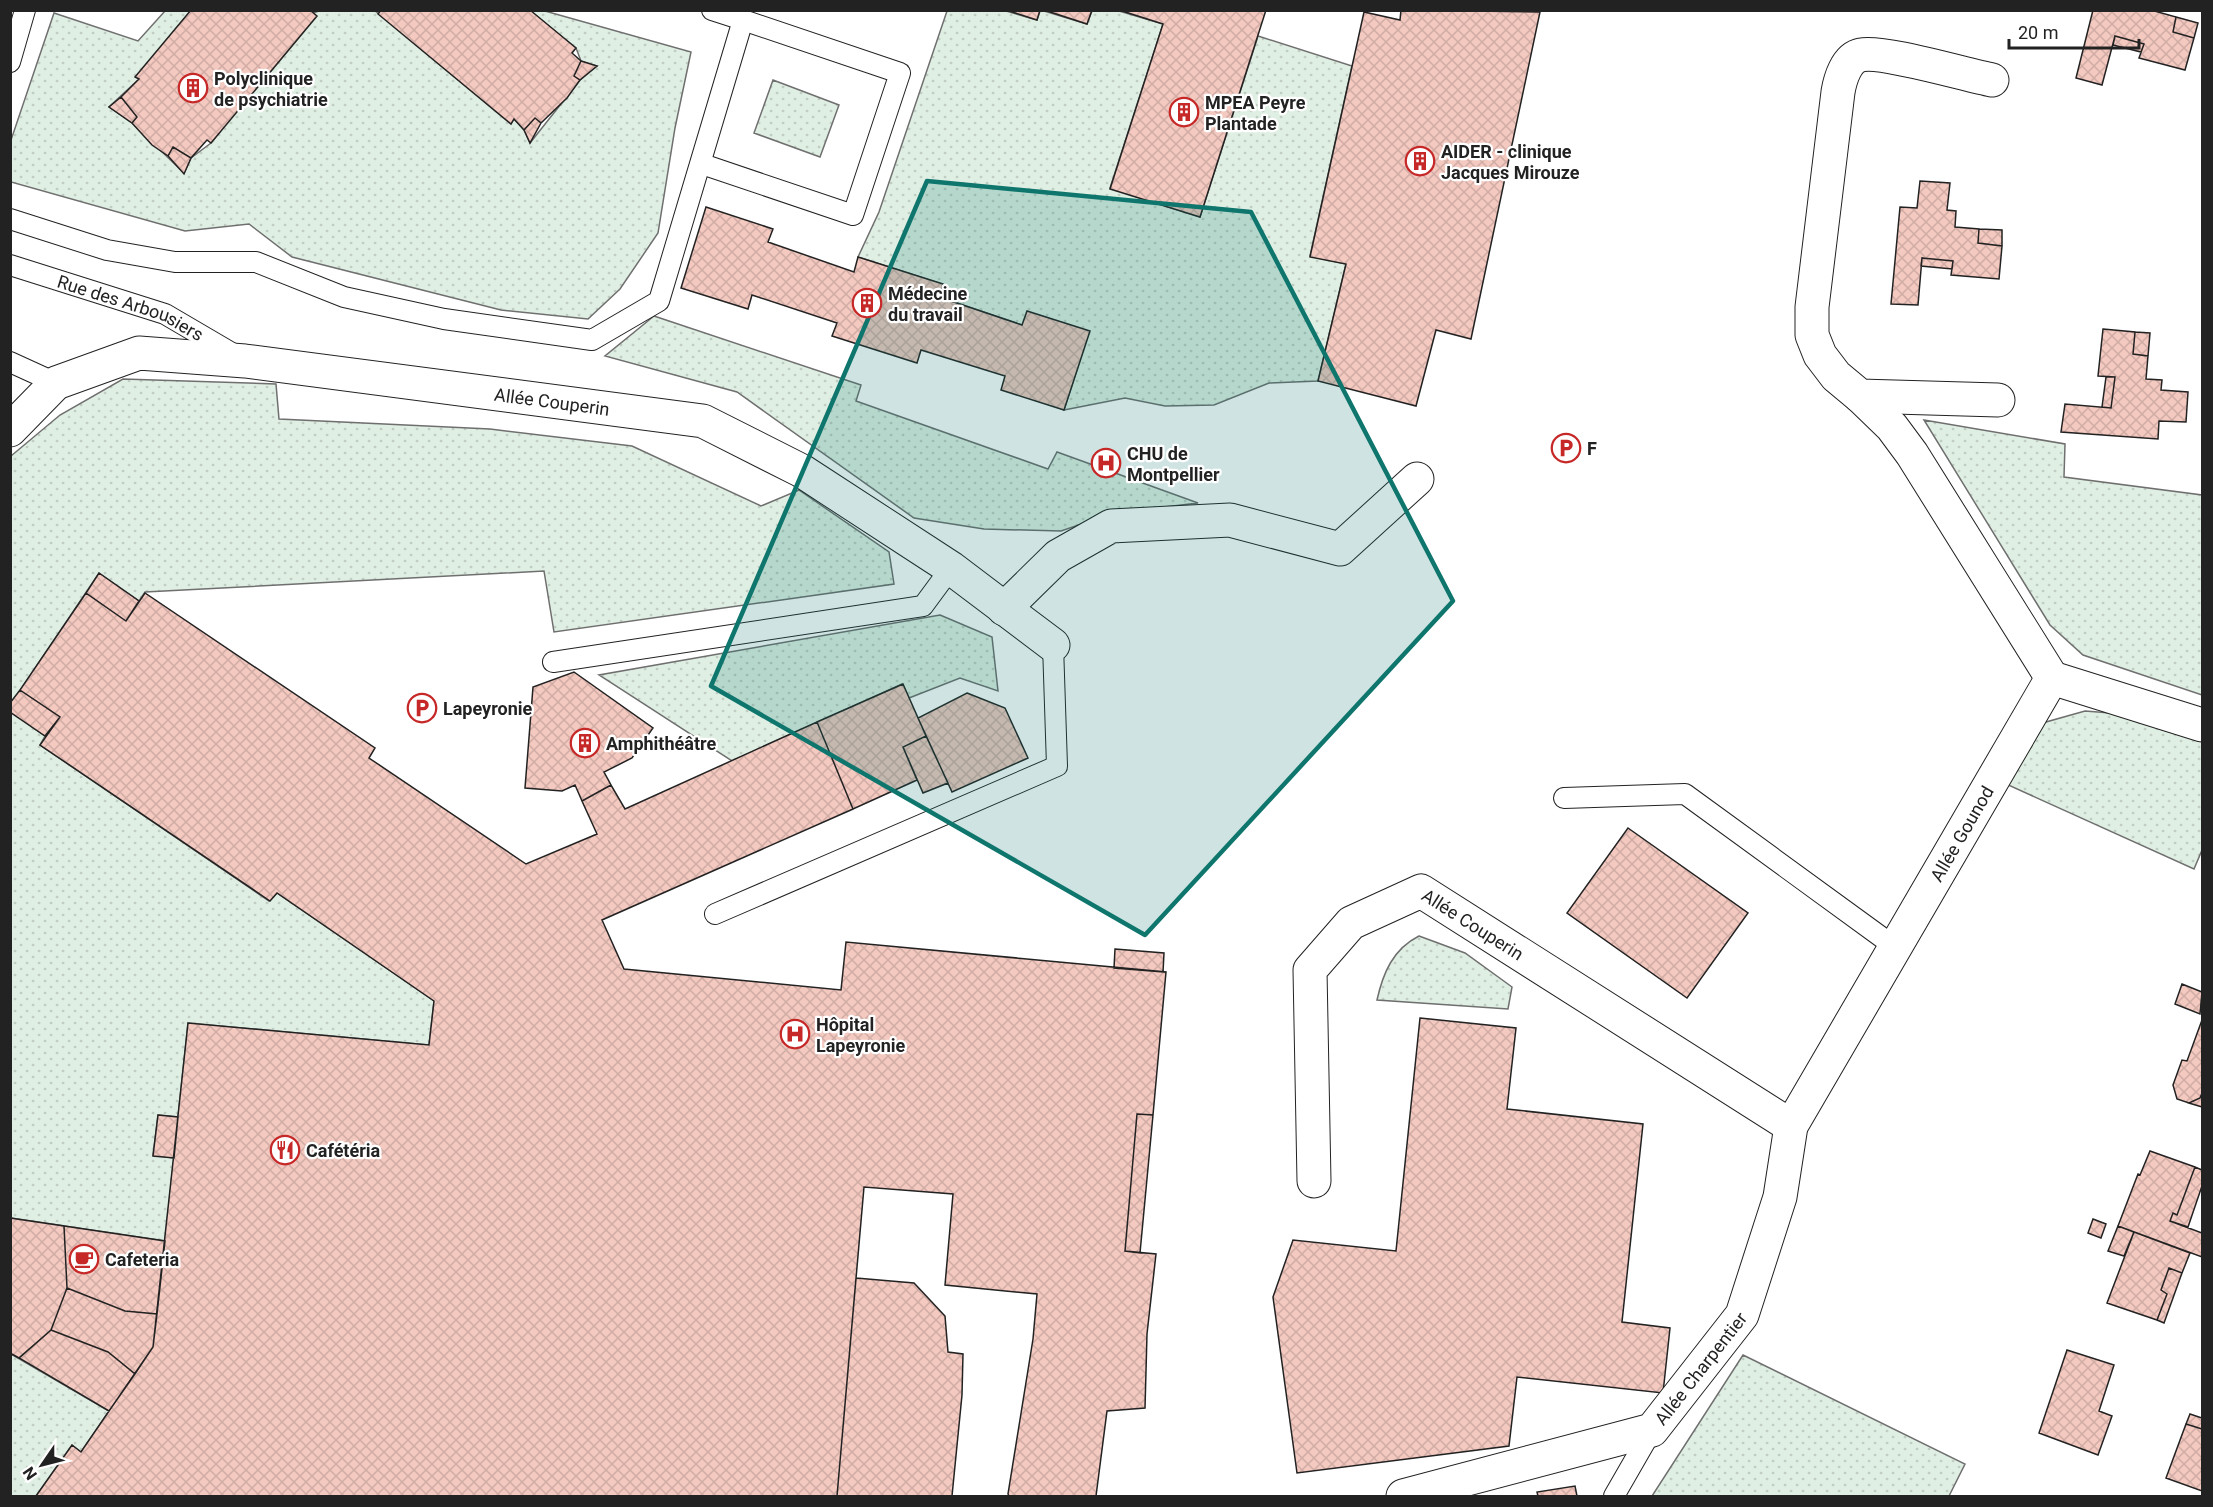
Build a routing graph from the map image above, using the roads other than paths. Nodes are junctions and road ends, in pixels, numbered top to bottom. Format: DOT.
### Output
graph roads {
  1 [pos="25,10"];
  2 [pos="712,10"];
  3 [pos="743,20"];
  4 [pos="10,62"];
  5 [pos="1992,80"];
  6 [pos="702,164"];
  7 [pos="10,219"];
  8 [pos="10,265"];
  9 [pos="245,361"];
  10 [pos="10,362"];
  11 [pos="56,383"];
  12 [pos="1860,396"];
  13 [pos="1998,400"];
  14 [pos="10,430"];
  15 [pos="1417,479"];
  16 [pos="951,568"];
  17 [pos="1004,609"];
  18 [pos="1053,645"];
  19 [pos="553,662"];
  20 [pos="2052,678"];
  21 [pos="2202,725"];
  22 [pos="1564,798"];
  23 [pos="715,914"];
  24 [pos="1895,947"];
  25 [pos="1791,1126"];
  26 [pos="1314,1181"];
  27 [pos="1652,1430"];
  28 [pos="1402,1497"];
  29 [pos="1614,1497"];
  1 -- 4 [label="lane"];
  2 -- 3 [label="lane"];
  3 -- 6 [label="lane"];
  3 -- 6 [label="lane"];
  5 -- 12 [label="street"];
  6 -- 7 [label="lane"];
  8 -- 9 [label="lane, Rue des Arbousiers"];
  9 -- 11 [label="street, Allée Couperin"];
  9 -- 16 [label="street, Allée Couperin"];
  10 -- 11 [label="lane"];
  11 -- 14 [label="street, Allée Couperin"];
  12 -- 13 [label="street"];
  12 -- 20 [label="street"];
  15 -- 17 [label="street"];
  16 -- 17 [label="street, Allée Couperin"];
  16 -- 19 [label="lane"];
  17 -- 18 [label="street, Allée Couperin"];
  18 -- 23 [label="lane"];
  20 -- 21 [label="street"];
  20 -- 24 [label="street, Allée Gounod"];
  22 -- 24 [label="lane"];
  24 -- 25 [label="street, Allée Gounod"];
  25 -- 26 [label="street, Allée Couperin"];
  25 -- 27 [label="street, Allée Charpentier"];
  27 -- 28 [label="street, Allée Charpentier"];
  27 -- 29 [label="lane"];
}
